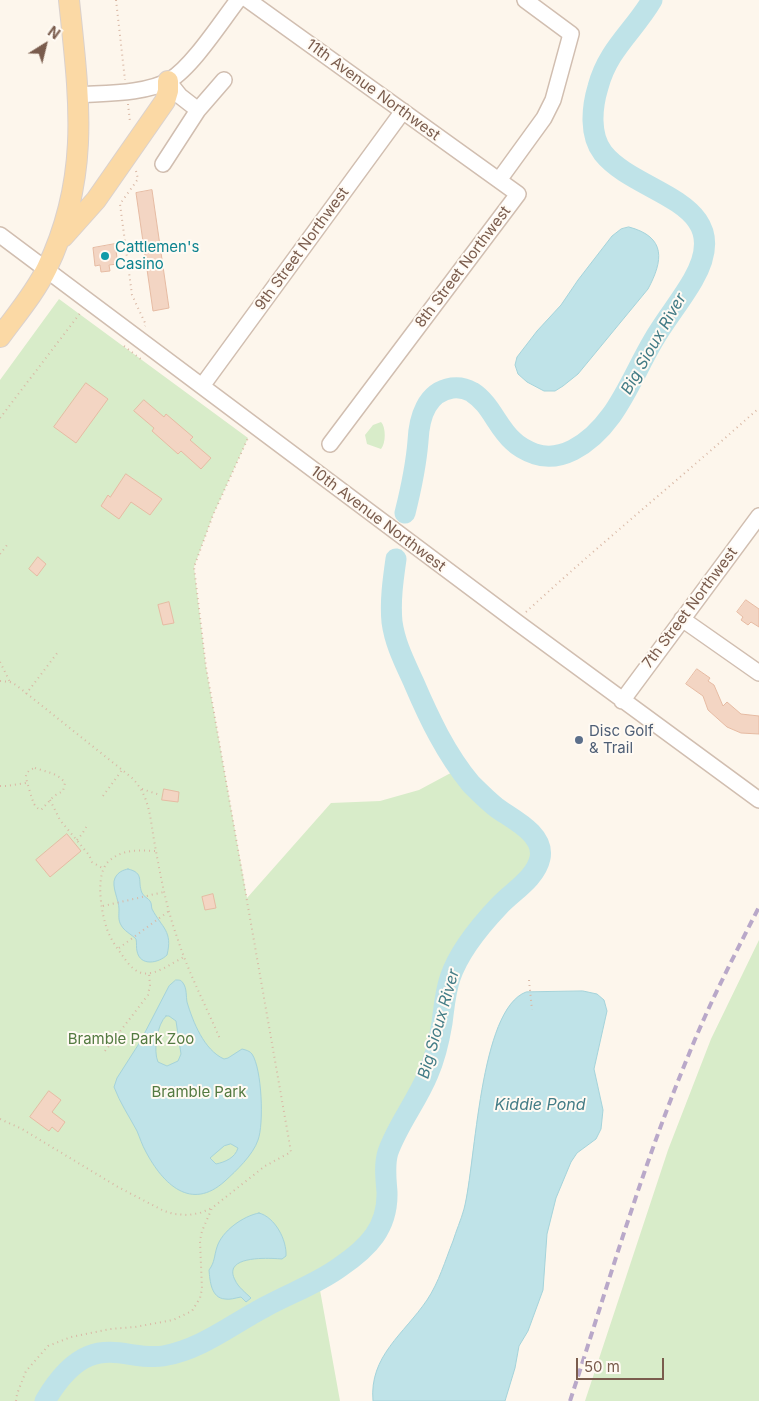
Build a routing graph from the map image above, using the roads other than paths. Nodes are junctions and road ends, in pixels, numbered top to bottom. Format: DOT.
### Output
graph roads {
  1 [pos="69,0"];
  2 [pos="238,0"];
  3 [pos="248,0"];
  4 [pos="524,0"];
  5 [pos="224,80"];
  6 [pos="168,81"];
  7 [pos="78,95"];
  8 [pos="198,110"];
  9 [pos="403,111"];
  10 [pos="163,164"];
  11 [pos="499,180"];
  12 [pos="0,235"];
  13 [pos="57,244"];
  14 [pos="46,269"];
  15 [pos="0,337"];
  16 [pos="202,386"];
  17 [pos="330,444"];
  18 [pos="759,516"];
  19 [pos="682,619"];
  20 [pos="759,673"];
  21 [pos="622,701"];
  22 [pos="759,800"];
  1 -- 7 [label="main road"];
  2 -- 6 [label="street"];
  3 -- 9 [label="street, 11th Avenue Northwest"];
  4 -- 11 [label="street"];
  5 -- 8 [label="street"];
  6 -- 7 [label="street"];
  6 -- 8 [label="street"];
  6 -- 13 [label="main road"];
  7 -- 13 [label="main road"];
  8 -- 10 [label="street"];
  9 -- 11 [label="street, 11th Avenue Northwest"];
  9 -- 16 [label="street, 9th Street Northwest"];
  11 -- 17 [label="street, 8th Street Northwest"];
  12 -- 14 [label="street, 10th Avenue Northwest"];
  13 -- 14 [label="main road"];
  14 -- 15 [label="main road"];
  14 -- 16 [label="street, 10th Avenue Northwest"];
  16 -- 21 [label="street, 10th Avenue Northwest"];
  18 -- 19 [label="street, 7th Street Northwest"];
  19 -- 20 [label="street"];
  19 -- 21 [label="street, 7th Street Northwest"];
  21 -- 22 [label="street, 10th Avenue Northwest"];
}
